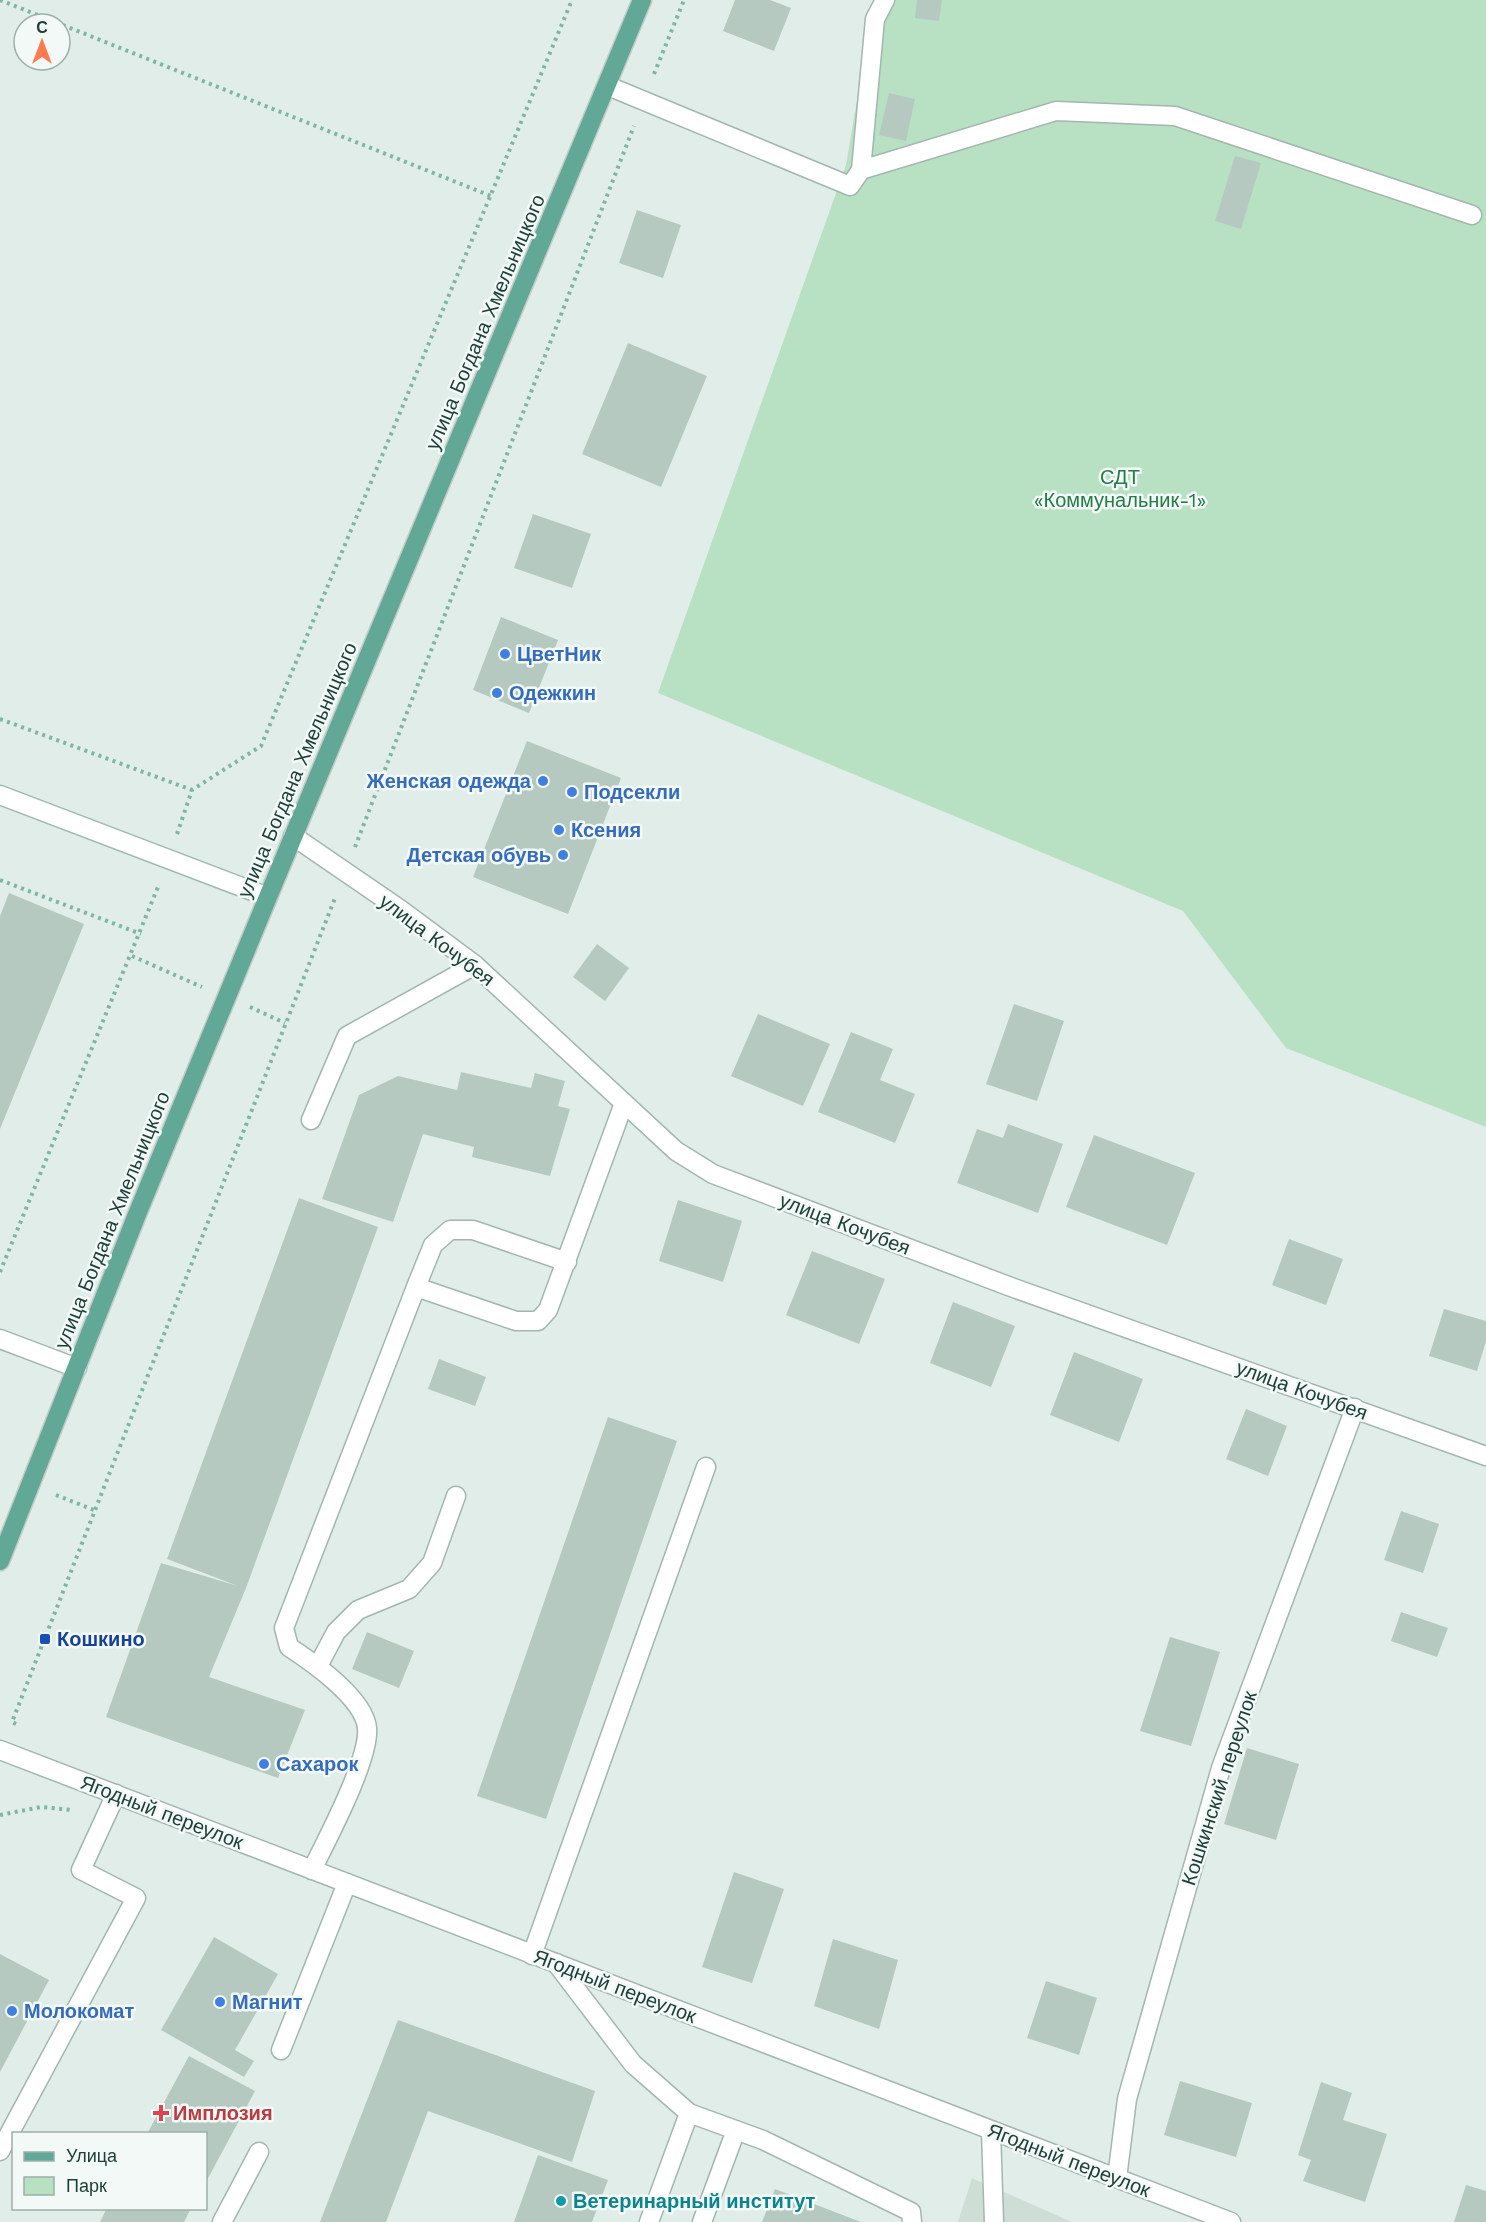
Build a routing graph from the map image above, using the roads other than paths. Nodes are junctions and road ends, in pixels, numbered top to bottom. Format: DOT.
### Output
graph roads {
  1 [pos="642,0"];
  2 [pos="885,0"];
  3 [pos="608,86"];
  4 [pos="861,170"];
  5 [pos="1472,215"];
  6 [pos="0,795"];
  7 [pos="293,836"];
  8 [pos="268,897"];
  9 [pos="475,965"];
  10 [pos="624,1103"];
  11 [pos="311,1120"];
  12 [pos="567,1262"];
  13 [pos="416,1287"];
  14 [pos="0,1339"];
  15 [pos="76,1368"];
  16 [pos="1355,1408"];
  17 [pos="1486,1456"];
  18 [pos="706,1467"];
  19 [pos="456,1496"];
  20 [pos="0,1561"];
  21 [pos="318,1666"];
  22 [pos="0,1750"];
  23 [pos="116,1794"];
  24 [pos="312,1870"];
  25 [pos="347,1883"];
  26 [pos="532,1955"];
  27 [pos="556,1963"];
  28 [pos="281,2050"];
  29 [pos="689,2113"];
  30 [pos="736,2130"];
  31 [pos="992,2131"];
  32 [pos="0,2151"];
  33 [pos="259,2152"];
  34 [pos="1117,2178"];
  35 [pos="222,2222"];
  36 [pos="650,2222"];
  37 [pos="702,2222"];
  38 [pos="912,2222"];
  39 [pos="994,2222"];
  40 [pos="1231,2222"];
  1 -- 3 [label="main road, улица Богдана Хмельницкого"];
  2 -- 4 [label="street"];
  3 -- 4 [label="street"];
  3 -- 7 [label="main road, улица Богдана Хмельницкого"];
  4 -- 5 [label="street"];
  6 -- 8 [label="street"];
  7 -- 8 [label="main road, улица Богдана Хмельницкого"];
  7 -- 9 [label="street, улица Кочубея"];
  8 -- 15 [label="main road, улица Богдана Хмельницкого"];
  9 -- 10 [label="street, улица Кочубея"];
  9 -- 11 [label="street"];
  10 -- 12 [label="street"];
  10 -- 16 [label="street, улица Кочубея"];
  12 -- 13 [label="street"];
  12 -- 13 [label="street"];
  13 -- 21 [label="street"];
  14 -- 15 [label="street"];
  15 -- 20 [label="main road, улица Богдана Хмельницкого"];
  16 -- 17 [label="street, улица Кочубея"];
  16 -- 34 [label="street, Кошкинский переулок"];
  18 -- 26 [label="street"];
  19 -- 21 [label="street"];
  21 -- 24 [label="street"];
  22 -- 23 [label="street, Ягодный переулок"];
  23 -- 24 [label="street, Ягодный переулок"];
  23 -- 32 [label="street"];
  24 -- 25 [label="street, Ягодный переулок"];
  25 -- 26 [label="street, Ягодный переулок"];
  25 -- 28 [label="street"];
  26 -- 27 [label="street, Ягодный переулок"];
  27 -- 29 [label="street"];
  27 -- 31 [label="street, Ягодный переулок"];
  29 -- 30 [label="street"];
  29 -- 36 [label="street"];
  30 -- 37 [label="street"];
  30 -- 38 [label="street"];
  31 -- 34 [label="street, Ягодный переулок"];
  31 -- 39 [label="street"];
  33 -- 35 [label="street"];
  34 -- 40 [label="street, Ягодный переулок"];
}
